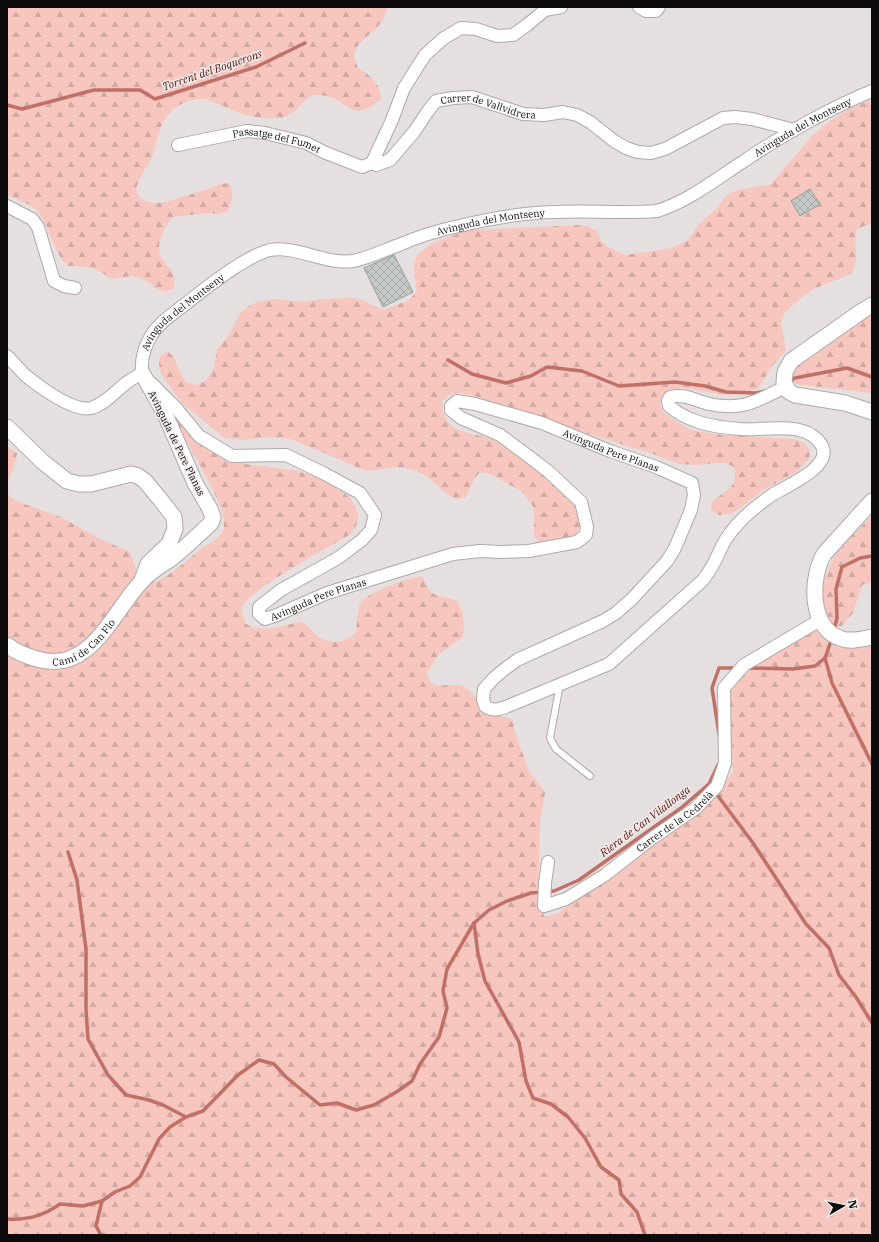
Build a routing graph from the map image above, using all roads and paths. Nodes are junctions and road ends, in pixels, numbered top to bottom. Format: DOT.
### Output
graph roads {
  1 [pos="561,7"];
  2 [pos="639,7"];
  3 [pos="659,7"];
  4 [pos="872,91"];
  5 [pos="794,130"];
  6 [pos="178,145"];
  7 [pos="372,163"];
  8 [pos="7,206"];
  9 [pos="75,288"];
  10 [pos="872,305"];
  11 [pos="7,356"];
  12 [pos="142,373"];
  13 [pos="785,386"];
  14 [pos="872,412"];
  15 [pos="7,427"];
  16 [pos="872,501"];
  17 [pos="142,581"];
  18 [pos="820,620"];
  19 [pos="872,638"];
  20 [pos="7,645"];
  21 [pos="560,684"];
  22 [pos="590,776"];
  23 [pos="548,862"];
  1 -- 7 [label="street"];
  2 -- 3 [label="street"];
  4 -- 5 [label="street, Avinguda del Montseny"];
  5 -- 7 [label="street, Carrer de Vallvidrera"];
  5 -- 12 [label="street, Avinguda del Montseny"];
  6 -- 7 [label="street, Passatge del Fumet"];
  8 -- 9 [label="street"];
  10 -- 13 [label="street"];
  11 -- 12 [label="street"];
  12 -- 17 [label="street, Avinguda de Pere Planas"];
  12 -- 21 [label="street, Avinguda Pere Planas"];
  13 -- 14 [label="street"];
  13 -- 21 [label="street, Avinguda Pere Planas"];
  15 -- 17 [label="street"];
  16 -- 18 [label="street"];
  17 -- 20 [label="street, Camí de Can Flo"];
  18 -- 19 [label="street"];
  18 -- 23 [label="street, Carrer de la Cedrelà"];
  21 -- 22 [label="lane"];
}
